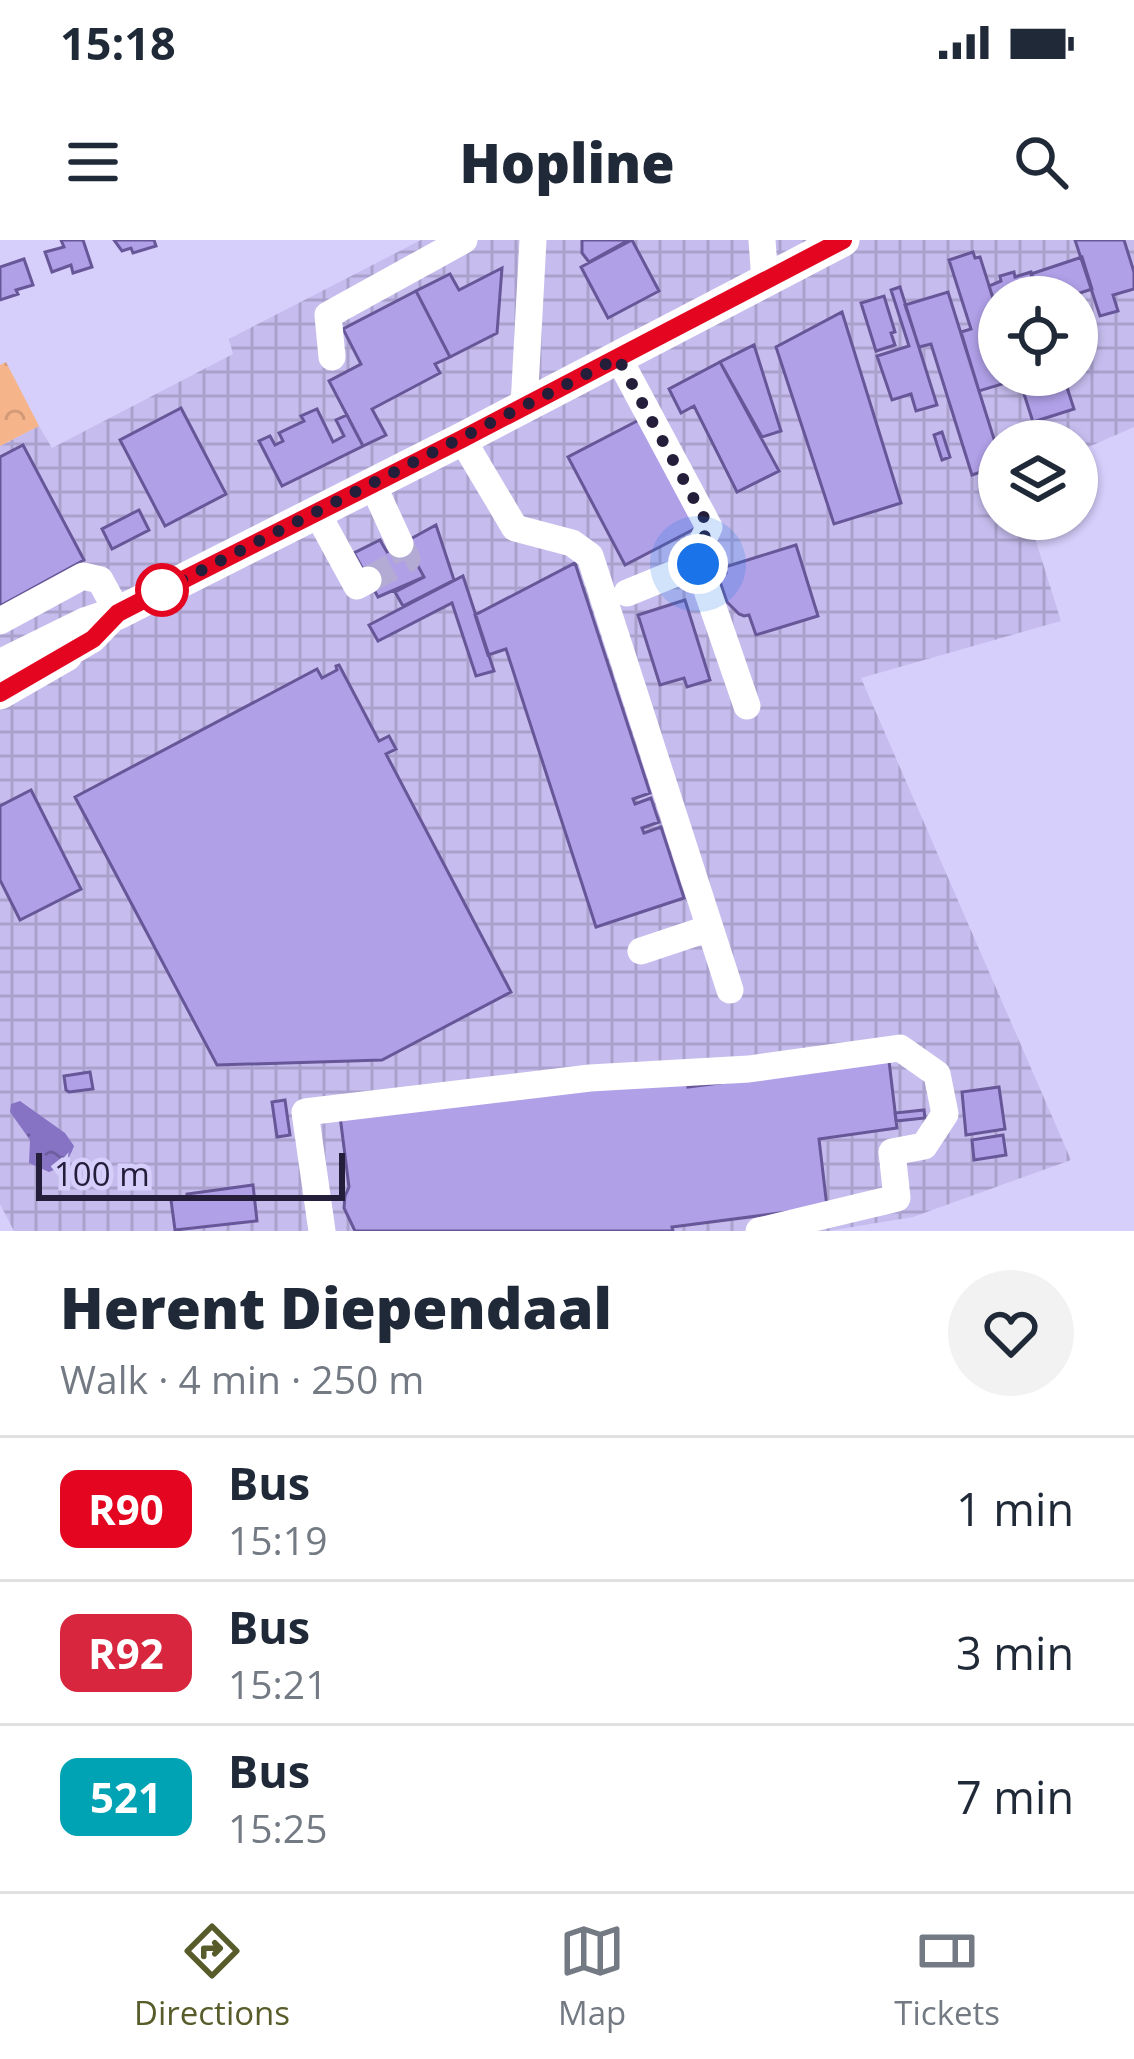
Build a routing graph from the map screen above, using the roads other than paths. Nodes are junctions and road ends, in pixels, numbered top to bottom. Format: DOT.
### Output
graph roads {
  1 [pos="464,240"];
  2 [pos="533,240"];
  3 [pos="762,240"];
  4 [pos="843,240"];
  5 [pos="765,281"];
  6 [pos="332,357"];
  7 [pos="618,358"];
  8 [pos="524,406"];
  9 [pos="462,439"];
  10 [pos="372,483"];
  11 [pos="316,511"];
  12 [pos="400,544"];
  13 [pos="698,564"];
  14 [pos="368,580"];
  15 [pos="627,593"];
  16 [pos="118,613"];
  17 [pos="0,621"];
  18 [pos="0,665"];
  19 [pos="0,693"];
  20 [pos="747,706"];
  21 [pos="710,928"];
  22 [pos="641,951"];
  23 [pos="730,990"];
  24 [pos="322,1231"];
  25 [pos="759,1231"];
  1 -- 6 [label="street"];
  2 -- 8 [label="street"];
  3 -- 5 [label="street"];
  4 -- 5 [label="main road"];
  5 -- 7 [label="main road"];
  7 -- 8 [label="main road"];
  7 -- 13 [label="street"];
  8 -- 9 [label="main road"];
  9 -- 10 [label="main road"];
  9 -- 21 [label="street"];
  10 -- 11 [label="main road"];
  10 -- 12 [label="street"];
  11 -- 14 [label="street"];
  11 -- 16 [label="main road"];
  13 -- 15 [label="street"];
  13 -- 20 [label="street"];
  16 -- 17 [label="street"];
  16 -- 18 [label="main road"];
  16 -- 19 [label="main road"];
  21 -- 22 [label="street"];
  21 -- 23 [label="street"];
  24 -- 25 [label="street"];
}
